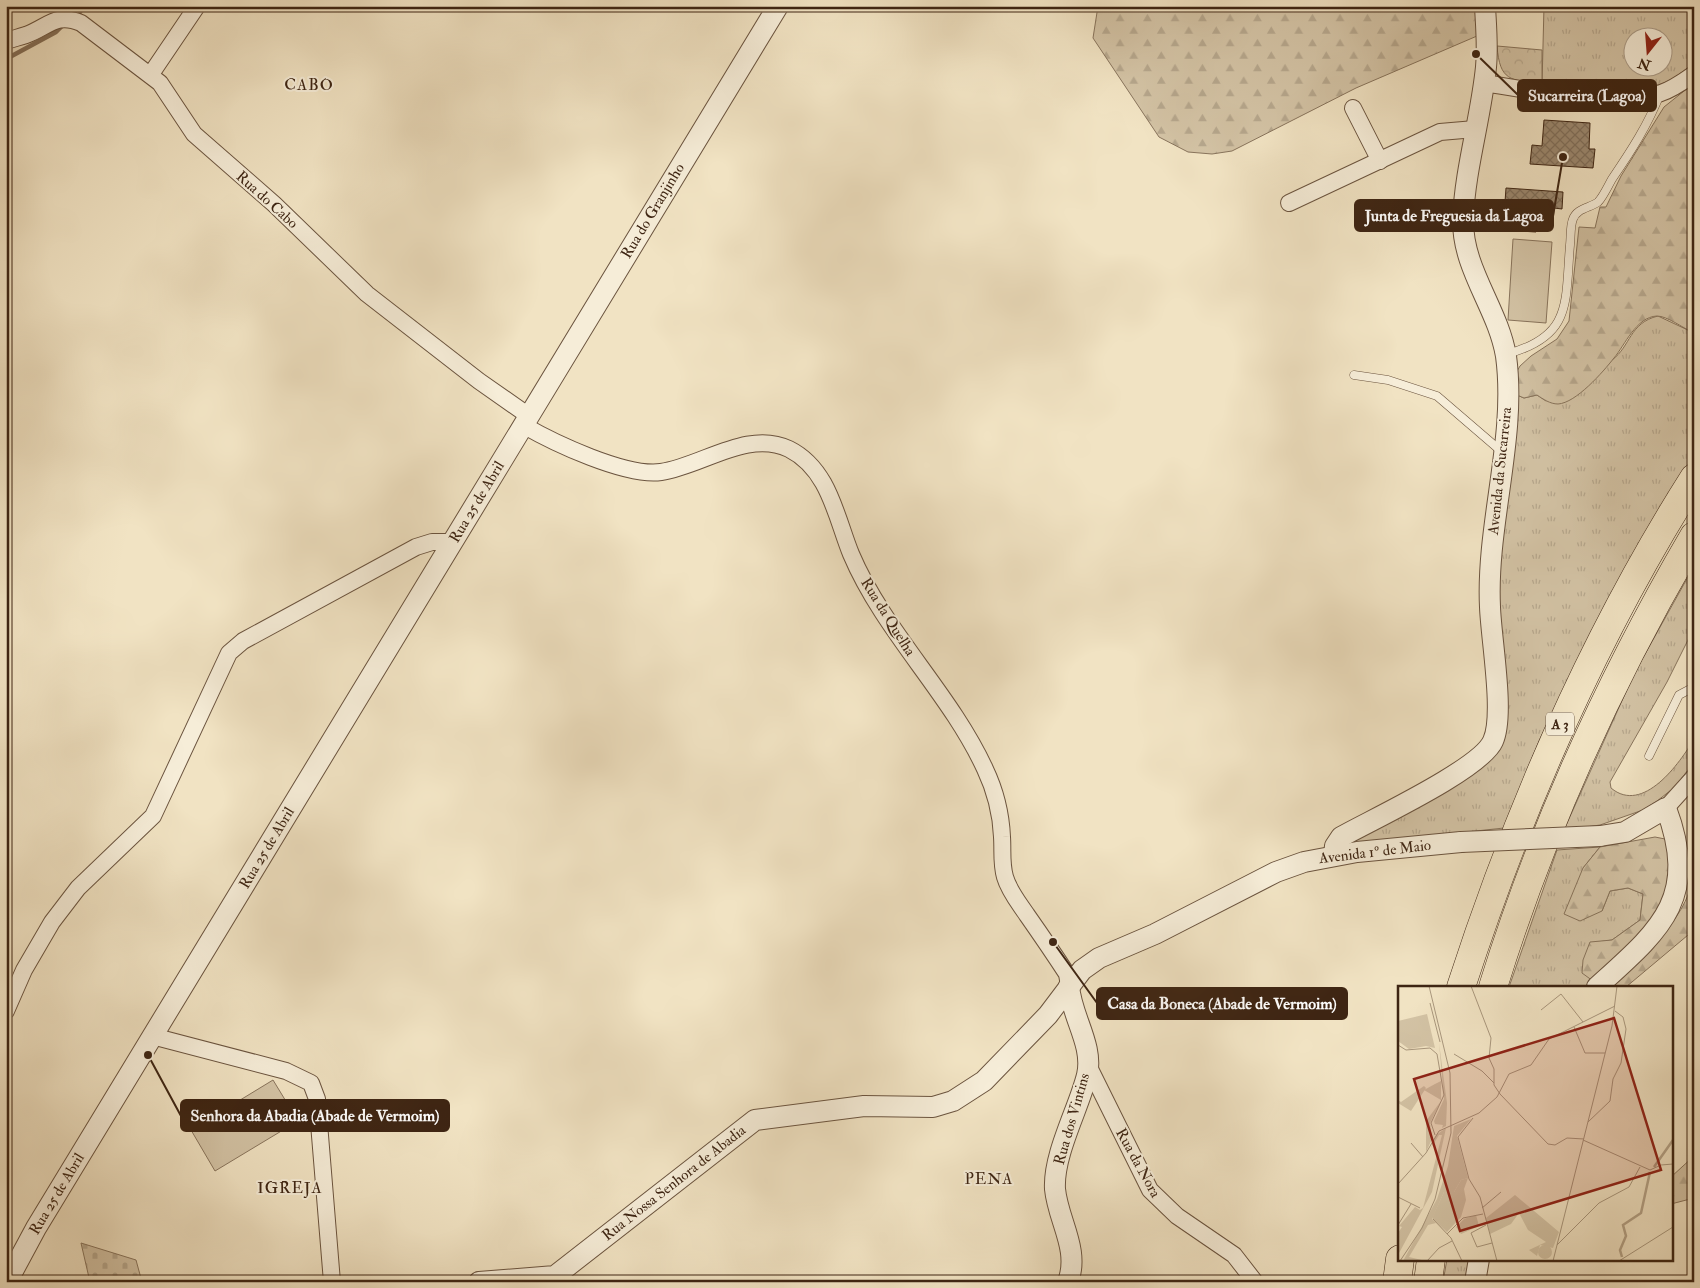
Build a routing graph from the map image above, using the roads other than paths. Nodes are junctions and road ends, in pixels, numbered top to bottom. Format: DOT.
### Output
graph roads {
  1 [pos="197,6"];
  2 [pos="778,6"];
  3 [pos="1485,6"];
  4 [pos="6,40"];
  5 [pos="151,74"];
  6 [pos="1694,74"];
  7 [pos="1484,83"];
  8 [pos="1660,94"];
  9 [pos="1353,108"];
  10 [pos="1475,129"];
  11 [pos="1380,161"];
  12 [pos="1288,203"];
  13 [pos="1505,354"];
  14 [pos="1354,375"];
  15 [pos="526,420"];
  16 [pos="1503,452"];
  17 [pos="1694,478"];
  18 [pos="1694,536"];
  19 [pos="454,542"];
  20 [pos="1694,687"];
  21 [pos="1649,756"];
  22 [pos="1694,777"];
  23 [pos="1666,808"];
  24 [pos="1334,856"];
  25 [pos="1069,986"];
  26 [pos="1462,986"];
  27 [pos="1493,986"];
  28 [pos="1598,986"];
  29 [pos="6,1011"];
  30 [pos="152,1036"];
  31 [pos="1088,1065"];
  32 [pos="1400,1260"];
  33 [pos="1431,1260"];
  34 [pos="1478,1260"];
  35 [pos="6,1282"];
  36 [pos="332,1282"];
  37 [pos="479,1282"];
  38 [pos="1068,1282"];
  39 [pos="1255,1282"];
  40 [pos="1397,1282"];
  41 [pos="1428,1282"];
  42 [pos="1475,1282"];
  1 -- 5 [label="street"];
  2 -- 15 [label="street, Rua do Granjinho"];
  3 -- 7 [label="street, Avenida da Sucarreira"];
  4 -- 5 [label="street, Rua do Cabo"];
  5 -- 15 [label="street, Rua do Cabo"];
  6 -- 8 [label="street"];
  7 -- 8 [label="street"];
  7 -- 10 [label="street, Avenida da Sucarreira"];
  8 -- 13 [label="lane"];
  9 -- 11 [label="street"];
  10 -- 11 [label="street"];
  10 -- 13 [label="street, Avenida da Sucarreira"];
  11 -- 12 [label="street"];
  13 -- 16 [label="street, Avenida da Sucarreira"];
  14 -- 16 [label="lane"];
  15 -- 19 [label="street, Rua 25 de Abril"];
  15 -- 25 [label="street, Rua da Quelha"];
  16 -- 24 [label="street, Avenida da Sucarreira"];
  17 -- 26 [label="highway, A 3"];
  18 -- 27 [label="highway, A 3"];
  19 -- 29 [label="street"];
  19 -- 30 [label="street, Rua 25 de Abril"];
  20 -- 21 [label="lane"];
  22 -- 23 [label="street, Avenida 1º de Maio"];
  23 -- 24 [label="street, Avenida 1º de Maio, bridge"];
  23 -- 28 [label="street"];
  24 -- 25 [label="street, Avenida 1º de Maio"];
  25 -- 31 [label="street, Rua dos Vintins"];
  25 -- 37 [label="street, Rua Nossa Senhora de Abadia"];
  30 -- 35 [label="street, Rua 25 de Abril"];
  30 -- 36 [label="street"];
  31 -- 38 [label="street, Rua dos Vintins"];
  31 -- 39 [label="street, Rua da Nora"];
  32 -- 40 [label="highway"];
  33 -- 41 [label="highway"];
  34 -- 42 [label="street"];
}
